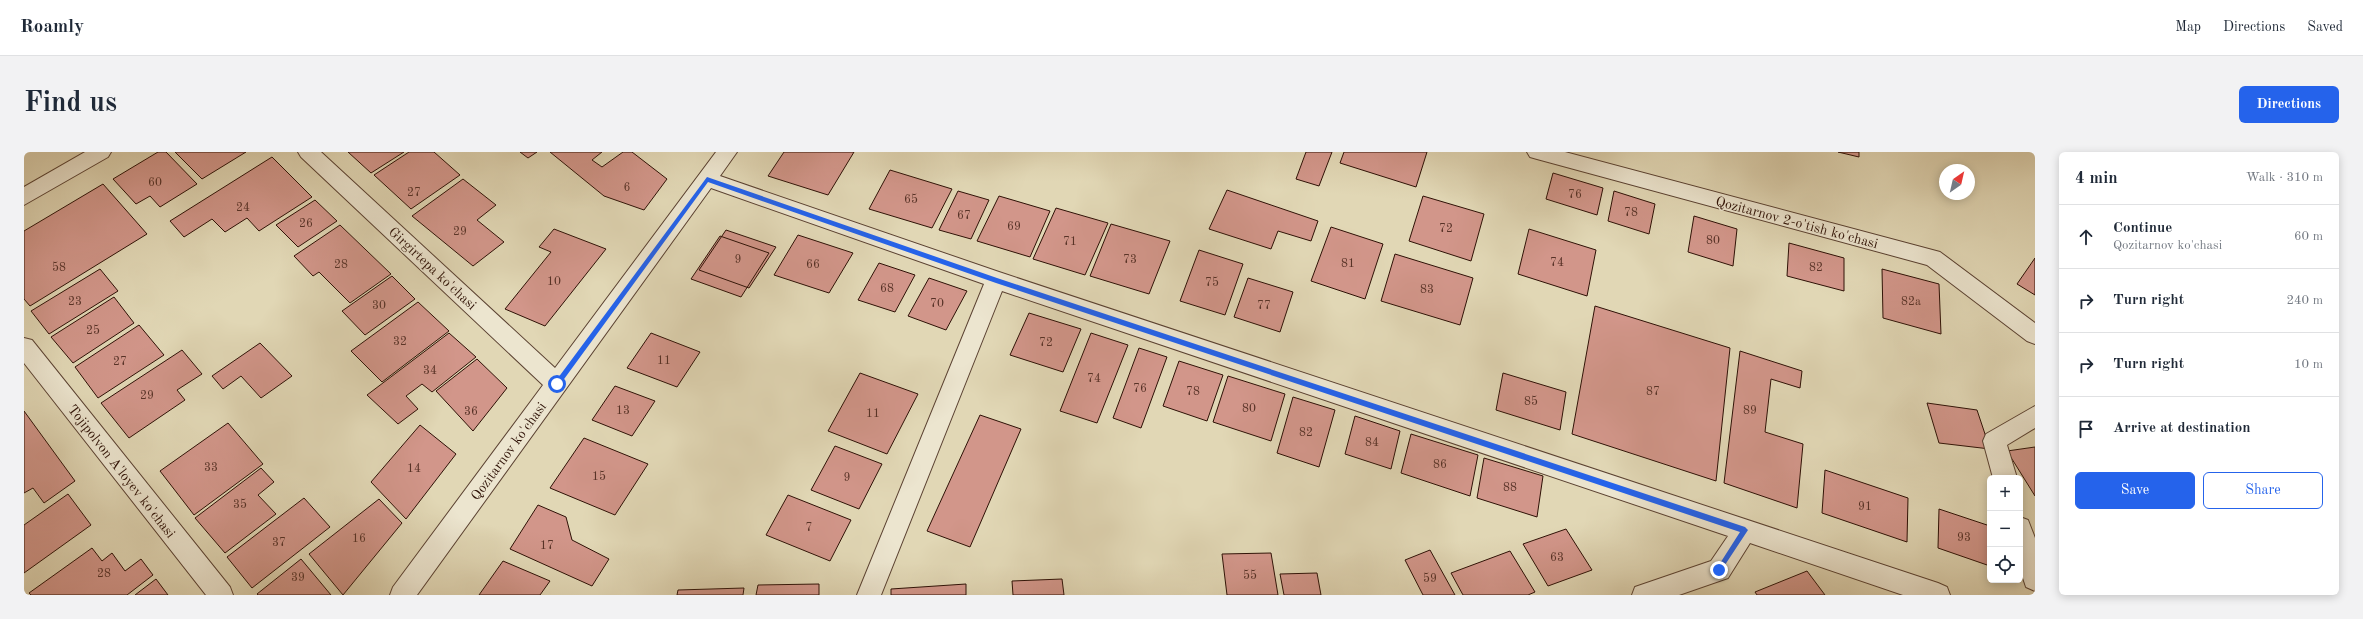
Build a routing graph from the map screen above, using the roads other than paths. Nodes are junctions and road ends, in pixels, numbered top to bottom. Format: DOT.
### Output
graph roads {
  1 [pos="101,152"];
  2 [pos="308,152"];
  3 [pos="727,152"];
  4 [pos="1537,152"];
  5 [pos="1568,157"];
  6 [pos="707,179"];
  7 [pos="24,197"];
  8 [pos="996,280"];
  9 [pos="2035,335"];
  10 [pos="24,347"];
  11 [pos="557,384"];
  12 [pos="2035,416"];
  13 [pos="2004,475"];
  14 [pos="1745,530"];
  15 [pos="2023,538"];
  16 [pos="2035,579"];
  17 [pos="221,595"];
  18 [pos="402,595"];
  19 [pos="869,595"];
  20 [pos="1644,595"];
  21 [pos="1938,595"];
  1 -- 7 [label="street"];
  2 -- 11 [label="street, Girgirtepa ko'chasi"];
  3 -- 6 [label="street, Qozitarnov ko'chasi"];
  4 -- 5 [label="street, Qozitarnov 2-o'tish ko'chasi"];
  5 -- 9 [label="street, Qozitarnov 2-o'tish ko'chasi"];
  6 -- 8 [label="street"];
  6 -- 11 [label="street, Qozitarnov ko'chasi"];
  8 -- 14 [label="street"];
  8 -- 19 [label="street"];
  10 -- 17 [label="street, Tojipolvon A'loyev ko'chasi"];
  11 -- 18 [label="street, Qozitarnov ko'chasi"];
  12 -- 13 [label="street"];
  14 -- 20 [label="street"];
  14 -- 21 [label="street"];
  15 -- 16 [label="street"];
}
